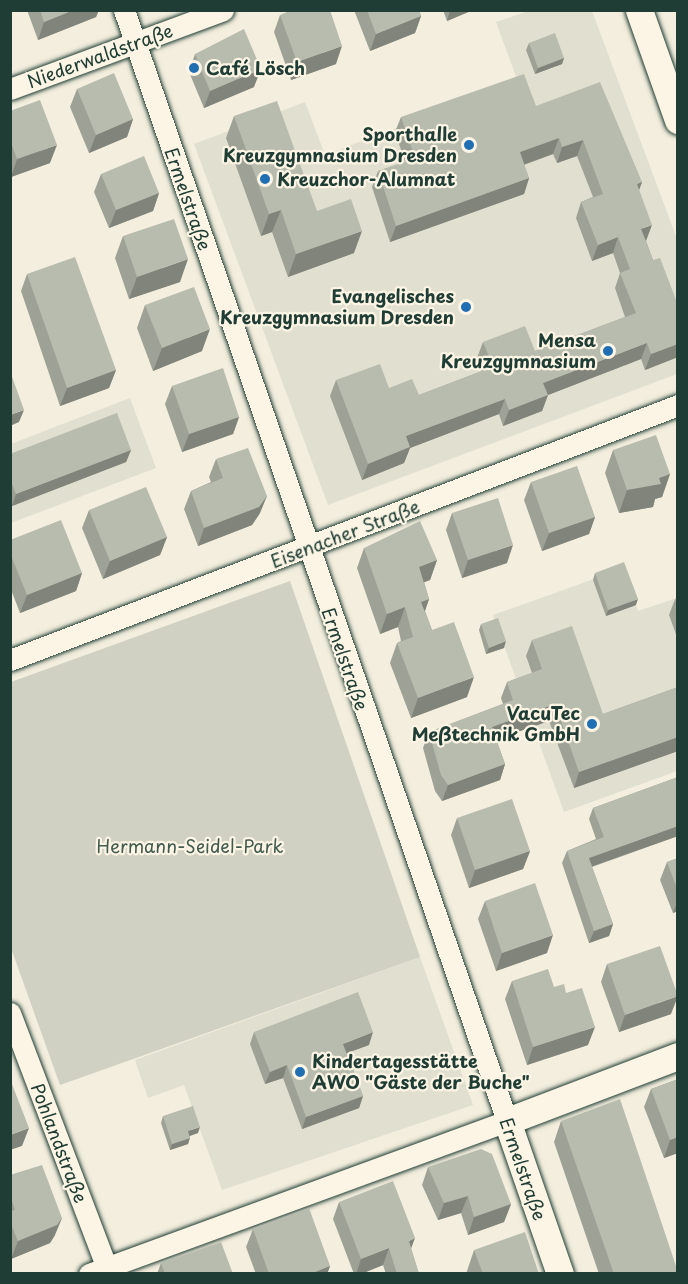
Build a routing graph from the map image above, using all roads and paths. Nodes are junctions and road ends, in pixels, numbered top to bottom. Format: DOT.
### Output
graph roads {
  1 [pos="124,10"];
  2 [pos="223,10"];
  3 [pos="639,10"];
  4 [pos="135,43"];
  5 [pos="10,88"];
  6 [pos="678,120"];
  7 [pos="678,405"];
  8 [pos="306,549"];
  9 [pos="10,660"];
  10 [pos="10,1013"];
  11 [pos="678,1056"];
  12 [pos="507,1121"];
  13 [pos="102,1271"];
  14 [pos="560,1274"];
  1 -- 4 [label="street, Ermelstraße"];
  2 -- 4 [label="street, Niederwaldstraße"];
  3 -- 6 [label="street"];
  4 -- 5 [label="street, Niederwaldstraße"];
  4 -- 8 [label="street, Ermelstraße"];
  7 -- 8 [label="street, Eisenacher Straße"];
  8 -- 9 [label="street, Eisenacher Straße"];
  8 -- 12 [label="street, Ermelstraße"];
  10 -- 13 [label="street, Pohlandstraße"];
  11 -- 12 [label="street"];
  12 -- 13 [label="street"];
  12 -- 14 [label="street, Ermelstraße"];
}
